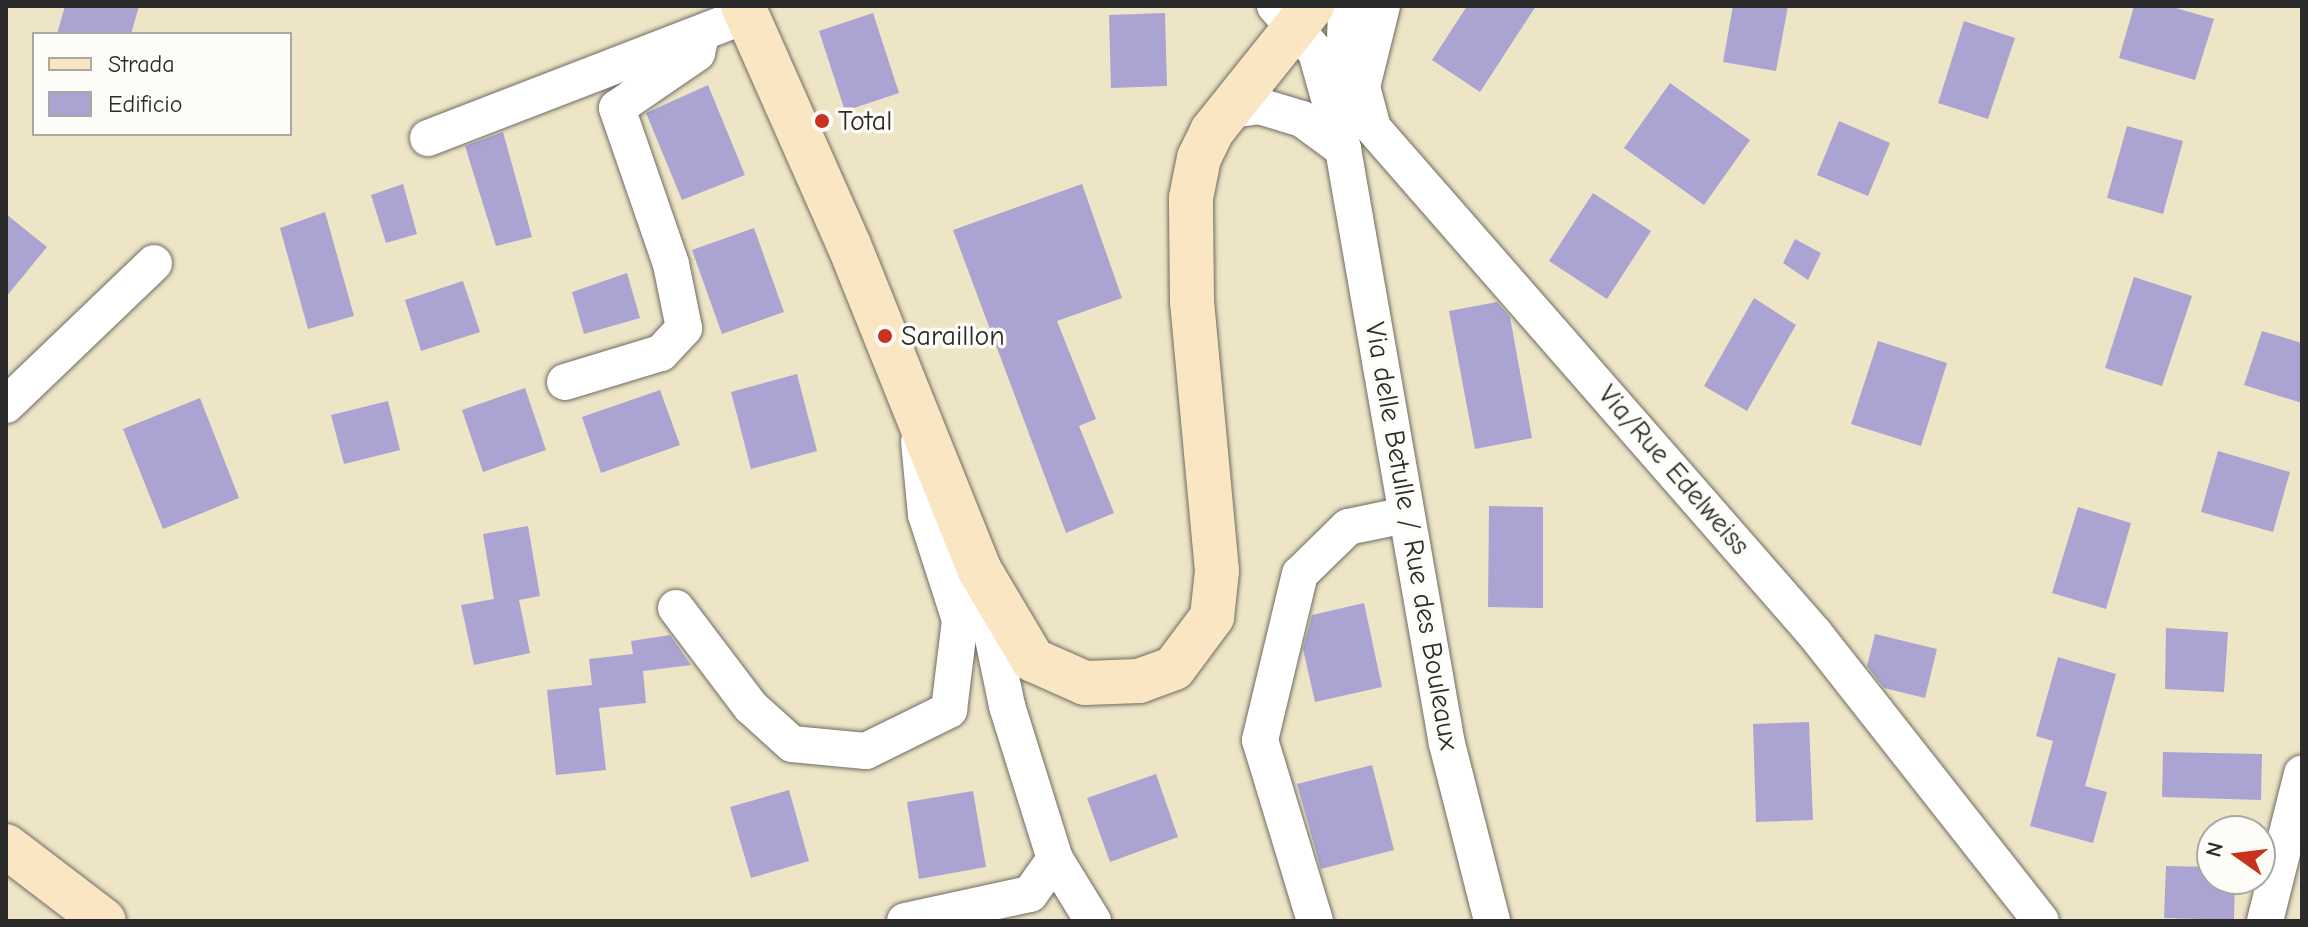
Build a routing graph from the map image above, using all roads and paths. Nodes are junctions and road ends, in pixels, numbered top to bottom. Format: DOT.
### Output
graph roads {
  1 [pos="1346,6"];
  2 [pos="1382,6"];
  3 [pos="745,10"];
  4 [pos="1294,12"];
  5 [pos="701,35"];
  6 [pos="1224,111"];
  7 [pos="428,138"];
  8 [pos="1343,149"];
  9 [pos="154,263"];
  10 [pos="565,382"];
  11 [pos="6,405"];
  12 [pos="917,416"];
  13 [pos="1405,515"];
  14 [pos="979,569"];
  15 [pos="676,608"];
  16 [pos="2302,774"];
  17 [pos="6,846"];
  18 [pos="1055,859"];
  19 [pos="104,921"];
  20 [pos="905,921"];
  21 [pos="1093,921"];
  22 [pos="1315,921"];
  23 [pos="1492,921"];
  24 [pos="2041,921"];
  25 [pos="2265,921"];
  1 -- 8 [label="street"];
  2 -- 24 [label="street, Via/Rue Edelweiss"];
  3 -- 5 [label="street"];
  3 -- 12 [label="main road"];
  4 -- 6 [label="main road"];
  4 -- 8 [label="street"];
  5 -- 7 [label="street"];
  5 -- 10 [label="street"];
  6 -- 8 [label="street"];
  6 -- 14 [label="main road"];
  8 -- 13 [label="street, Via delle Betulle / Rue des Bouleaux"];
  9 -- 11 [label="street"];
  12 -- 14 [label="main road"];
  12 -- 15 [label="street"];
  13 -- 22 [label="street"];
  13 -- 23 [label="street, Via delle Betulle / Rue des Bouleaux"];
  14 -- 18 [label="street"];
  16 -- 25 [label="street"];
  17 -- 19 [label="main road"];
  18 -- 20 [label="street"];
  18 -- 21 [label="street"];
}
